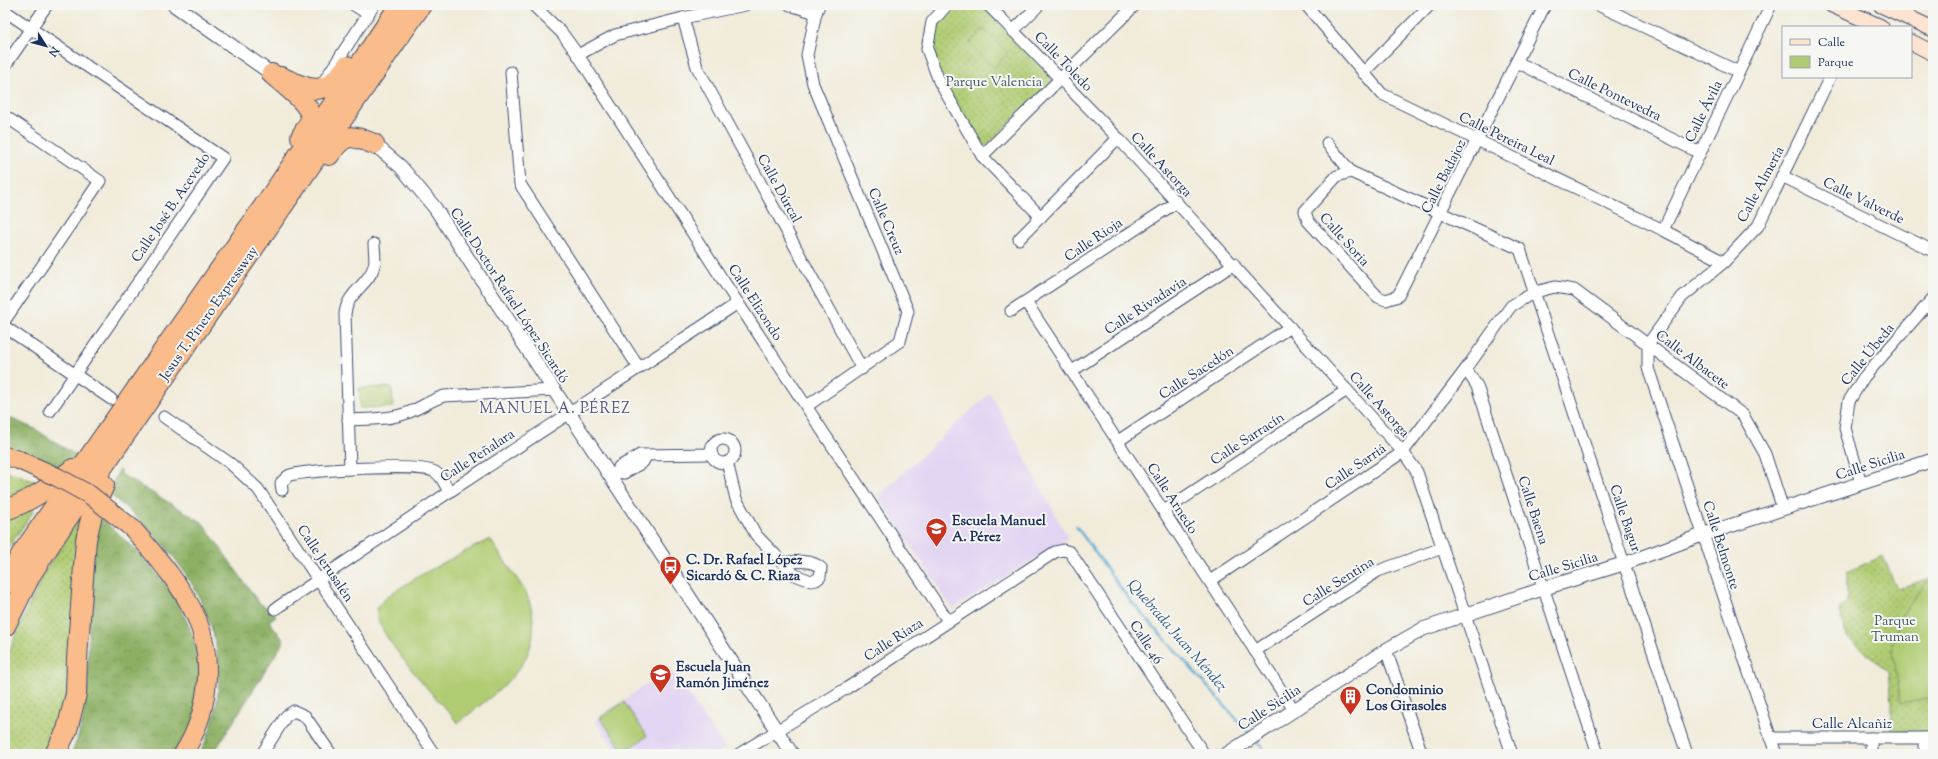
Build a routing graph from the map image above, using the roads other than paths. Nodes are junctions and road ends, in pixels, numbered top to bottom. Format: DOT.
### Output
graph roads {
  1 [pos="47,5"];
  2 [pos="174,5"];
  3 [pos="354,5"];
  4 [pos="400,5"];
  5 [pos="421,5"];
  6 [pos="533,5"];
  7 [pos="745,5"];
  8 [pos="790,5"];
  9 [pos="947,5"];
  10 [pos="988,5"];
  11 [pos="1039,5"];
  12 [pos="1136,5"];
  13 [pos="1306,5"];
  14 [pos="1430,5"];
  15 [pos="1545,5"];
  16 [pos="1598,5"];
  17 [pos="1771,5"];
  18 [pos="1832,5"];
  19 [pos="1882,5"];
  20 [pos="817,9"];
  21 [pos="371,10"];
  22 [pos="5,11"];
  23 [pos="683,18"];
  24 [pos="1857,22"];
  25 [pos="1876,26"];
  26 [pos="31,28"];
  27 [pos="1933,29"];
  28 [pos="1013,31"];
  29 [pos="1912,35"];
  30 [pos="1912,42"];
  31 [pos="1933,43"];
  32 [pos="379,51"];
  33 [pos="1933,53"];
  34 [pos="578,56"];
  35 [pos="1517,62"];
  36 [pos="5,66"];
  37 [pos="511,72"];
  38 [pos="1739,72"];
  39 [pos="1363,73"];
  40 [pos="272,74"];
  41 [pos="1830,78"];
  42 [pos="1060,79"];
  43 [pos="318,89"];
  44 [pos="5,116"];
  45 [pos="1118,138"];
  46 [pos="1478,141"];
  47 [pos="1327,142"];
  48 [pos="374,144"];
  49 [pos="1700,153"];
  50 [pos="982,156"];
  51 [pos="1351,172"];
  52 [pos="1782,176"];
  53 [pos="287,187"];
  54 [pos="1177,202"];
  55 [pos="1441,212"];
  56 [pos="1041,217"];
  57 [pos="1663,230"];
  58 [pos="1019,239"];
  59 [pos="374,244"];
  60 [pos="1933,251"];
  61 [pos="1724,262"];
  62 [pos="1234,264"];
  63 [pos="1535,292"];
  64 [pos="1398,296"];
  65 [pos="1933,298"];
  66 [pos="1026,302"];
  67 [pos="738,303"];
  68 [pos="1011,312"];
  69 [pos="5,320"];
  70 [pos="5,327"];
  71 [pos="1290,327"];
  72 [pos="1648,344"];
  73 [pos="639,368"];
  74 [pos="862,368"];
  75 [pos="1466,369"];
  76 [pos="1072,371"];
  77 [pos="75,374"];
  78 [pos="155,390"];
  79 [pos="554,390"];
  80 [pos="1347,390"];
  81 [pos="111,399"];
  82 [pos="807,406"];
  83 [pos="50,411"];
  84 [pos="569,414"];
  85 [pos="164,417"];
  86 [pos="348,420"];
  87 [pos="1118,441"];
  88 [pos="1402,452"];
  89 [pos="712,454"];
  90 [pos="12,458"];
  91 [pos="88,458"];
  92 [pos="1933,460"];
  93 [pos="726,462"];
  94 [pos="350,469"];
  95 [pos="614,474"];
  96 [pos="1861,483"];
  97 [pos="282,490"];
  98 [pos="448,492"];
  99 [pos="1783,509"];
  100 [pos="5,510"];
  101 [pos="1164,511"];
  102 [pos="1702,535"];
  103 [pos="1442,548"];
  104 [pos="1063,550"];
  105 [pos="21,555"];
  106 [pos="783,563"];
  107 [pos="1626,563"];
  108 [pos="5,573"];
  109 [pos="319,579"];
  110 [pos="1210,581"];
  111 [pos="5,584"];
  112 [pos="1545,588"];
  113 [pos="275,609"];
  114 [pos="1464,614"];
  115 [pos="948,621"];
  116 [pos="5,626"];
  117 [pos="1386,650"];
  118 [pos="1255,651"];
  119 [pos="1294,710"];
  120 [pos="777,730"];
  121 [pos="1770,738"];
  122 [pos="1871,738"];
  123 [pos="1929,738"];
  124 [pos="1230,753"];
  125 [pos="55,754"];
  126 [pos="183,754"];
  127 [pos="262,754"];
  128 [pos="331,754"];
  129 [pos="434,754"];
  130 [pos="739,754"];
  131 [pos="792,754"];
  132 [pos="1204,754"];
  133 [pos="1422,754"];
  134 [pos="1512,754"];
  135 [pos="1598,754"];
  136 [pos="1688,754"];
  137 [pos="1776,754"];
  138 [pos="1871,754"];
  139 [pos="1925,754"];
  1 -- 26 [label="street"];
  2 -- 40 [label="street"];
  3 -- 21 [label="street"];
  4 -- 32 [label="highway, Jesus T. Pinero Expressway"];
  5 -- 32 [label="highway, Jesus T. Pinero Expressway"];
  6 -- 34 [label="street, Calle Elizondo"];
  7 -- 23 [label="street"];
  8 -- 20 [label="street"];
  9 -- 50 [label="street"];
  10 -- 28 [label="street, Calle Toledo"];
  11 -- 28 [label="street"];
  12 -- 42 [label="street"];
  13 -- 39 [label="street, Calle Pereira Leal"];
  14 -- 39 [label="street"];
  15 -- 35 [label="street, Calle Badajoz"];
  16 -- 38 [label="street"];
  17 -- 38 [label="street, Calle Ávila"];
  18 -- 24 [label="main road"];
  19 -- 27 [label="main road"];
  20 -- 74 [label="street, Calle Creuz"];
  21 -- 43 [label="street"];
  22 -- 26 [label="street, Calle José B. Acevedo"];
  23 -- 34 [label="street"];
  23 -- 74 [label="street, Calle Dúrcal"];
  24 -- 25 [label="main road"];
  26 -- 36 [label="street"];
  26 -- 77 [label="street, Calle José B. Acevedo"];
  28 -- 42 [label="street, Calle Toledo"];
  29 -- 31 [label="main road"];
  30 -- 33 [label="main road"];
  32 -- 43 [label="highway"];
  32 -- 48 [label="highway"];
  32 -- 53 [label="highway, Jesus T. Pinero Expressway"];
  34 -- 67 [label="street, Calle Elizondo"];
  35 -- 46 [label="street, Calle Badajoz"];
  35 -- 49 [label="street, Calle Pontevedra"];
  37 -- 73 [label="street"];
  38 -- 49 [label="street, Calle Ávila"];
  39 -- 46 [label="street, Calle Pereira Leal"];
  40 -- 43 [label="highway"];
  40 -- 53 [label="highway"];
  41 -- 52 [label="street, Calle Almería"];
  42 -- 45 [label="street, Calle Toledo"];
  42 -- 50 [label="street"];
  44 -- 69 [label="street"];
  45 -- 54 [label="street, Calle Astorga"];
  45 -- 56 [label="street"];
  46 -- 55 [label="street, Calle Badajoz"];
  46 -- 57 [label="street, Calle Pereira Leal"];
  47 -- 51 [label="street"];
  48 -- 53 [label="highway"];
  48 -- 79 [label="street, Calle Doctor Rafael López Sicardó"];
  49 -- 57 [label="street, Calle Ávila"];
  50 -- 56 [label="street"];
  51 -- 55 [label="street, Calle Bagur"];
  51 -- 64 [label="street, Calle Soria"];
  52 -- 60 [label="street, Calle Valverde"];
  52 -- 61 [label="street, Calle Almería"];
  53 -- 78 [label="highway, Jesus T. Pinero Expressway"];
  53 -- 91 [label="highway, Jesus T. Pinero Expressway"];
  54 -- 62 [label="street, Calle Astorga"];
  54 -- 66 [label="street, Calle Rioja"];
  55 -- 63 [label="street, Calle Bagur"];
  55 -- 64 [label="street, Calle Badajoz"];
  56 -- 58 [label="street"];
  57 -- 61 [label="street, Calle Pereira Leal"];
  59 -- 86 [label="street"];
  61 -- 72 [label="street, Calle Almería"];
  62 -- 71 [label="street, Calle Astorga"];
  62 -- 76 [label="street, Calle Rivadavia"];
  63 -- 72 [label="street, Calle Albacete"];
  63 -- 75 [label="street, Calle Sarriá"];
  63 -- 107 [label="street, Calle Bagur"];
  65 -- 96 [label="street, Calle Úbeda"];
  66 -- 68 [label="street, Calle Rioja"];
  66 -- 76 [label="street, Calle Arnedo"];
  67 -- 73 [label="street, Calle Peñalara"];
  67 -- 82 [label="street, Calle Elizondo"];
  70 -- 77 [label="street"];
  71 -- 80 [label="street, Calle Astorga"];
  71 -- 87 [label="street, Calle Sacedón"];
  72 -- 99 [label="street, Calle Albacete"];
  72 -- 102 [label="street, Calle Belmonte"];
  73 -- 84 [label="street, Calle Peñalara"];
  74 -- 82 [label="street, Calle Creuz"];
  75 -- 88 [label="street, Calle Sarriá"];
  75 -- 112 [label="street, Calle Baena"];
  76 -- 87 [label="street, Calle Arnedo"];
  77 -- 81 [label="street"];
  77 -- 83 [label="street, Calle José B. Acevedo"];
  78 -- 116 [label="highway, Jesus T. Pinero Expressway"];
  78 -- 125 [label="highway"];
  79 -- 84 [label="street, Calle Doctor Rafael López Sicardó"];
  79 -- 86 [label="street"];
  80 -- 88 [label="street, Calle Astorga"];
  80 -- 101 [label="street, Calle Sarracín"];
  82 -- 115 [label="street, Calle Elizondo"];
  84 -- 95 [label="street, Calle Doctor Rafael López Sicardó"];
  84 -- 98 [label="street, Calle Peñalara"];
  85 -- 109 [label="street, Calle Jerusalén"];
  86 -- 94 [label="street"];
  87 -- 101 [label="street, Calle Arnedo"];
  88 -- 103 [label="street, Calle Astorga"];
  88 -- 110 [label="street, Calle Sarriá"];
  89 -- 93 [label="street"];
  89 -- 93 [label="street"];
  89 -- 95 [label="street"];
  90 -- 126 [label="highway, bridge"];
  91 -- 100 [label="highway"];
  91 -- 105 [label="highway, Jesus T. Pinero Expressway"];
  92 -- 96 [label="street, Calle Sicilia"];
  93 -- 106 [label="street"];
  94 -- 97 [label="street"];
  94 -- 98 [label="street"];
  95 -- 120 [label="street, Calle Doctor Rafael López Sicardó"];
  96 -- 99 [label="street, Calle Sicilia"];
  98 -- 109 [label="street, Calle Peñalara"];
  99 -- 102 [label="street, Calle Sicilia"];
  101 -- 110 [label="street, Calle Arnedo"];
  102 -- 107 [label="street, Calle Sicilia"];
  102 -- 121 [label="street, Calle Belmonte"];
  103 -- 114 [label="street, Calle Astorga"];
  103 -- 118 [label="street, Calle Sentina"];
  104 -- 115 [label="street, Calle Riaza"];
  104 -- 132 [label="street, Calle 46"];
  105 -- 108 [label="highway"];
  105 -- 111 [label="highway, Jesus T. Pinero Expressway"];
  107 -- 112 [label="street, Calle Sicilia"];
  107 -- 136 [label="street, Calle Bagur"];
  109 -- 113 [label="street, Calle Peñalara"];
  109 -- 129 [label="street, Calle Jerusalén"];
  110 -- 118 [label="street, Calle Arnedo"];
  112 -- 114 [label="street, Calle Sicilia"];
  112 -- 135 [label="street, Calle Baena"];
  114 -- 117 [label="street, Calle Sicilia"];
  114 -- 134 [label="street, Calle Astorga"];
  115 -- 120 [label="street, Calle Riaza"];
  117 -- 119 [label="street, Calle Sicilia"];
  117 -- 133 [label="street"];
  118 -- 119 [label="street, Calle Arnedo"];
  119 -- 124 [label="street, Calle Sicilia"];
  120 -- 130 [label="street, Calle Riaza"];
  120 -- 131 [label="street, Calle Doctor Rafael López Sicardó"];
  121 -- 122 [label="street, Calle Alcañiz"];
  121 -- 137 [label="street, Calle Belmonte"];
  122 -- 123 [label="street, Calle Alcañiz"];
  122 -- 138 [label="street"];
  123 -- 139 [label="street"];
  127 -- 128 [label="street"];
}
